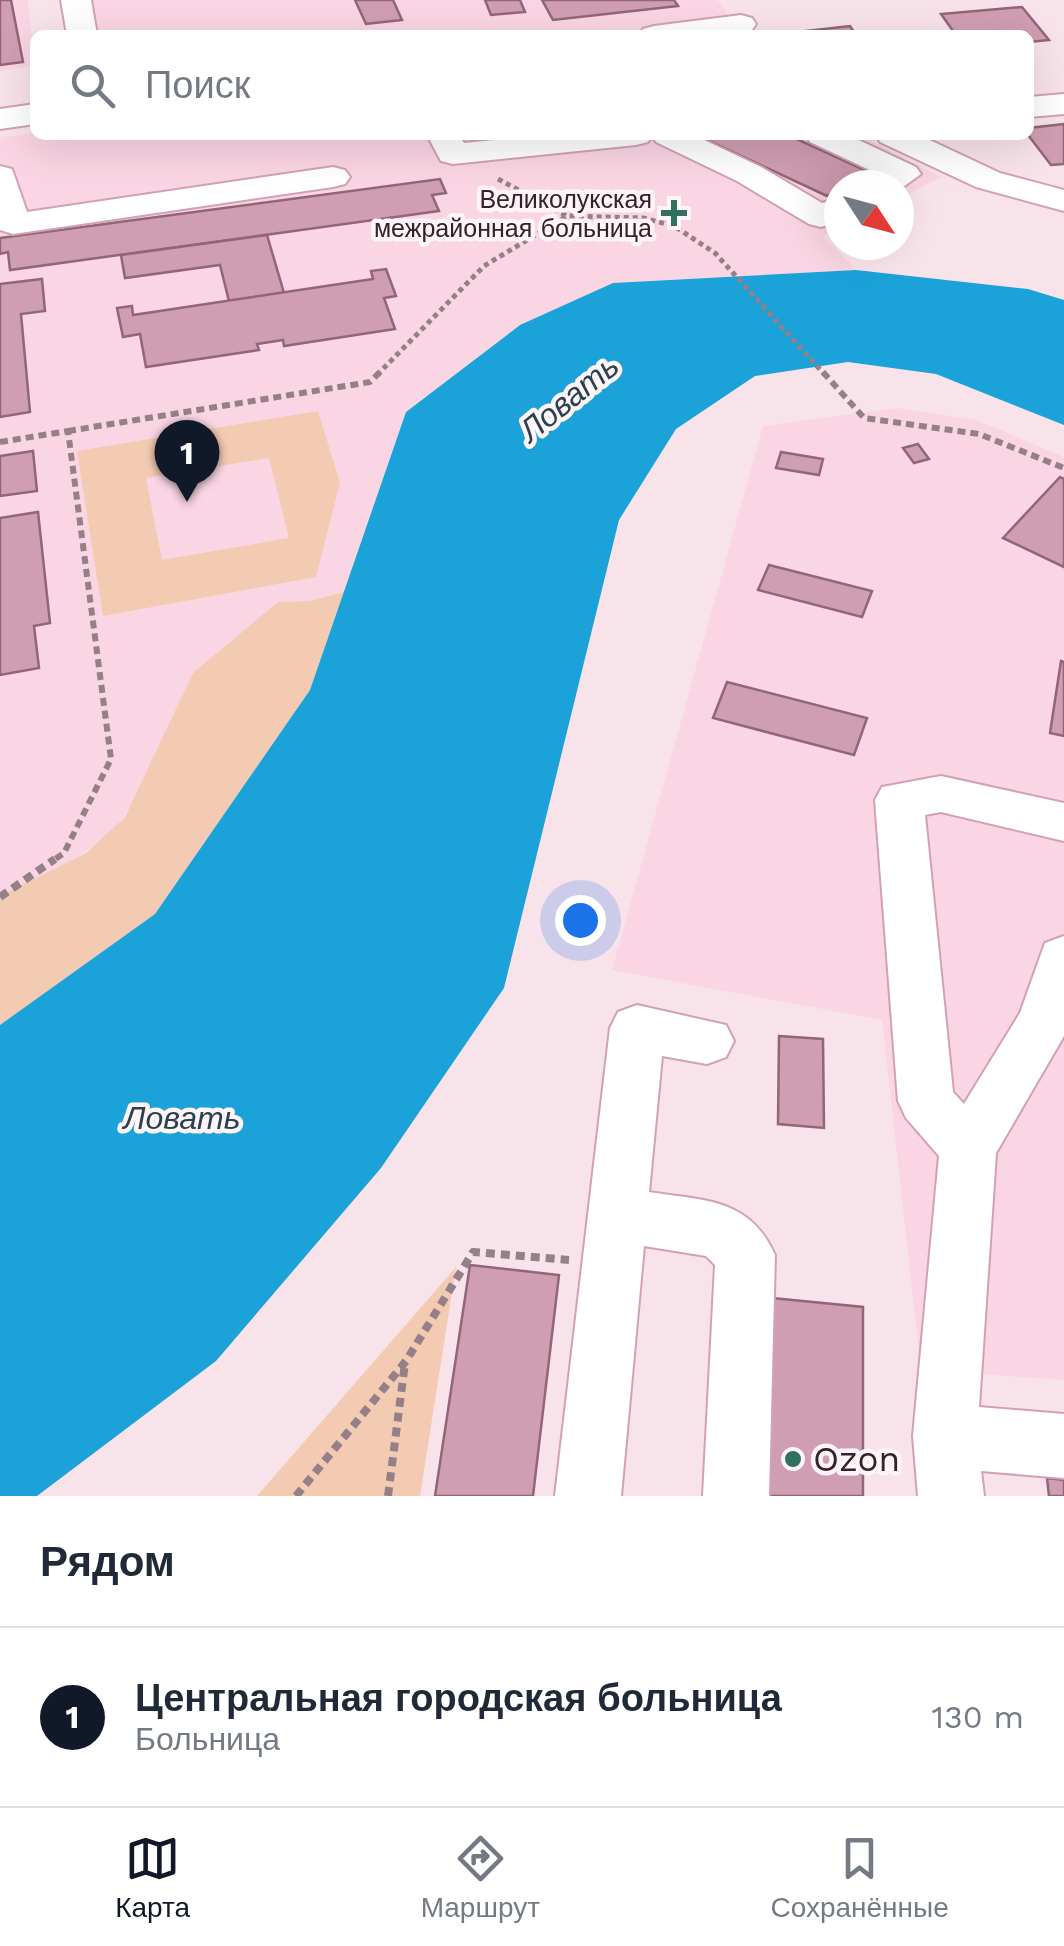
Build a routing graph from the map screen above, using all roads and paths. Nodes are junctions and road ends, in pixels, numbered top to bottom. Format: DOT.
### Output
graph roads {
  1 [pos="76,0"];
  2 [pos="738,20"];
  3 [pos="81,30"];
  4 [pos="682,30"];
  5 [pos="1064,104"];
  6 [pos="1034,107"];
  7 [pos="30,115"];
  8 [pos="0,119"];
  9 [pos="532,140"];
  10 [pos="678,140"];
  11 [pos="833,140"];
  12 [pos="903,140"];
  13 [pos="448,144"];
  14 [pos="896,170"];
  15 [pos="1064,172"];
  16 [pos="332,177"];
  17 [pos="988,180"];
  18 [pos="3,197"];
  19 [pos="1064,201"];
  20 [pos="824,215"];
  21 [pos="567,216"];
  22 [pos="68,430"];
  23 [pos="0,442"];
  24 [pos="1064,468"];
  25 [pos="1064,822"];
  26 [pos="0,897"];
  27 [pos="1064,958"];
  28 [pos="706,1040"];
  29 [pos="968,1149"];
  30 [pos="612,1239"];
  31 [pos="406,1361"];
  32 [pos="1064,1446"];
  33 [pos="948,1466"];
  34 [pos="296,1496"];
  35 [pos="388,1496"];
  36 [pos="588,1496"];
  37 [pos="736,1496"];
  1 -- 3 [label="street"];
  2 -- 4 [label="street"];
  5 -- 6 [label="street"];
  7 -- 8 [label="street"];
  9 -- 13 [label="street"];
  10 -- 20 [label="street"];
  11 -- 14 [label="street"];
  12 -- 17 [label="street"];
  13 -- 21 [label="path"];
  15 -- 17 [label="street"];
  16 -- 18 [label="street"];
  17 -- 19 [label="street"];
  21 -- 22 [label="path"];
  21 -- 24 [label="path"];
  22 -- 23 [label="path"];
  22 -- 26 [label="path"];
  25 -- 29 [label="street"];
  27 -- 29 [label="street"];
  28 -- 30 [label="street"];
  29 -- 33 [label="street"];
  30 -- 31 [label="path"];
  30 -- 36 [label="street"];
  30 -- 37 [label="street"];
  31 -- 34 [label="path"];
  31 -- 35 [label="path"];
  32 -- 33 [label="street"];
}
